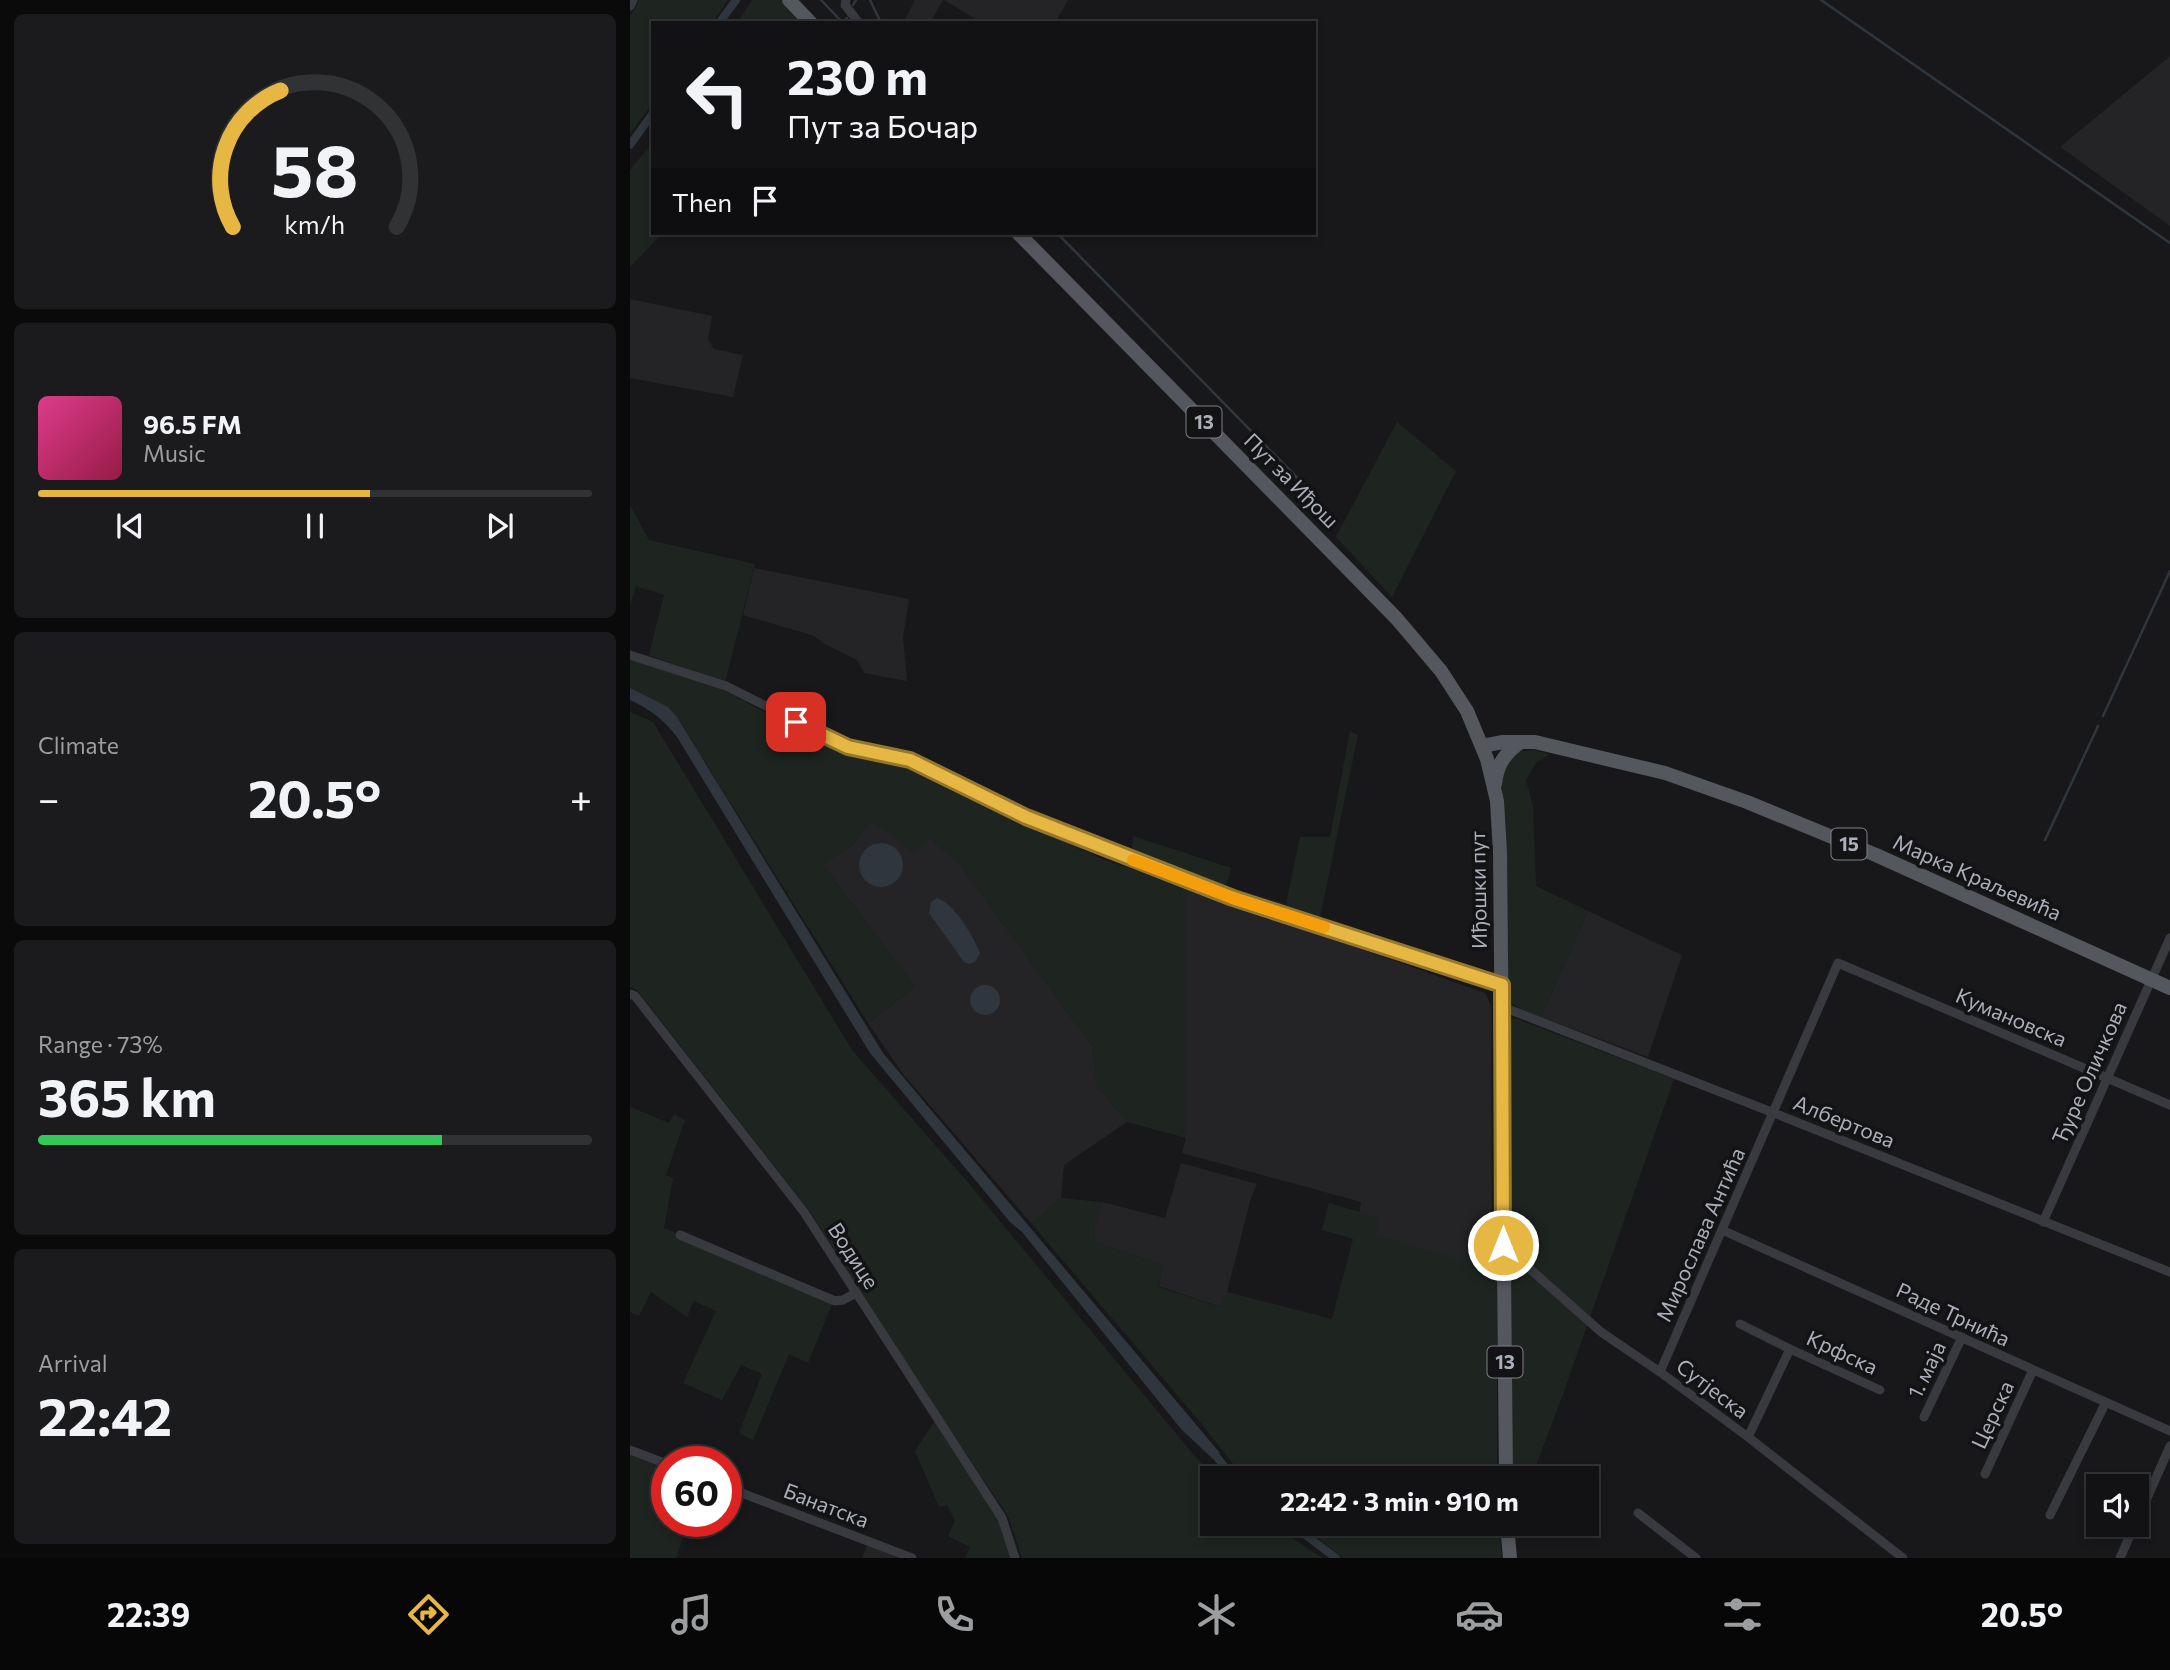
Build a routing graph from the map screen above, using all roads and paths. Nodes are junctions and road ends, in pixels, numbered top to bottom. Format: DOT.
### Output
graph roads {
  1 [pos="633,0"];
  2 [pos="789,0"];
  3 [pos="846,0"];
  4 [pos="630,6"];
  5 [pos="809,21"];
  6 [pos="857,21"];
  7 [pos="1020,235"];
  8 [pos="634,655"];
  9 [pos="1467,711"];
  10 [pos="1518,742"];
  11 [pos="1482,746"];
  12 [pos="1494,789"];
  13 [pos="2170,939"];
  14 [pos="1838,963"];
  15 [pos="2151,980"];
  16 [pos="1502,985"];
  17 [pos="2170,988"];
  18 [pos="630,994"];
  19 [pos="1503,1007"];
  20 [pos="2106,1077"];
  21 [pos="2170,1105"];
  22 [pos="1774,1113"];
  23 [pos="2043,1222"];
  24 [pos="1722,1230"];
  25 [pos="680,1236"];
  26 [pos="1503,1245"];
  27 [pos="2170,1272"];
  28 [pos="856,1293"];
  29 [pos="1740,1324"];
  30 [pos="1962,1337"];
  31 [pos="1790,1349"];
  32 [pos="2033,1370"];
  33 [pos="1660,1371"];
  34 [pos="1880,1390"];
  35 [pos="2106,1402"];
  36 [pos="1924,1417"];
  37 [pos="2170,1431"];
  38 [pos="1748,1437"];
  39 [pos="2170,1446"];
  40 [pos="630,1450"];
  41 [pos="651,1458"];
  42 [pos="1506,1466"];
  43 [pos="1985,1474"];
  44 [pos="742,1493"];
  45 [pos="2149,1493"];
  46 [pos="1639,1513"];
  47 [pos="2050,1514"];
  48 [pos="1508,1536"];
  49 [pos="2129,1537"];
  50 [pos="912,1558"];
  51 [pos="1015,1558"];
  52 [pos="1510,1558"];
  53 [pos="1696,1558"];
  54 [pos="1903,1558"];
  55 [pos="2120,1558"];
  1 -- 4 [label="street"];
  2 -- 5 [label="main road"];
  3 -- 6 [label="street"];
  7 -- 9 [label="main road, Пут за Иђош / 13"];
  8 -- 16 [label="street"];
  9 -- 10 [label="main road"];
  9 -- 11 [label="main road, Пут за Иђош / 13"];
  10 -- 11 [label="main road, Марка Краљевића / 15"];
  10 -- 12 [label="main road"];
  10 -- 15 [label="main road, Марка Краљевића / 15"];
  11 -- 12 [label="main road, Иђошки пут / 13"];
  12 -- 16 [label="main road, Иђошки пут / 13"];
  13 -- 15 [label="street, Ђуре Оличкова"];
  14 -- 20 [label="street, Кумановска"];
  14 -- 22 [label="street, Мирослава Антића"];
  15 -- 17 [label="main road, Марка Краљевића / 15"];
  15 -- 20 [label="street, Ђуре Оличкова"];
  16 -- 19 [label="main road, Иђошки пут / 13"];
  18 -- 28 [label="street, Водице"];
  19 -- 22 [label="street, Албертова"];
  19 -- 26 [label="main road, Иђошки пут / 13"];
  20 -- 21 [label="street, Кумановска"];
  20 -- 23 [label="street, Ђуре Оличкова"];
  22 -- 23 [label="street, Албертова"];
  22 -- 24 [label="street, Мирослава Антића"];
  23 -- 27 [label="street, Албертова"];
  24 -- 30 [label="street, Раде Трнића"];
  24 -- 33 [label="street, Мирослава Антића"];
  25 -- 28 [label="street"];
  26 -- 33 [label="street, Сутјеска"];
  26 -- 42 [label="main road, 13"];
  28 -- 51 [label="street, Водице"];
  29 -- 31 [label="street, Крфска"];
  30 -- 32 [label="street, Раде Трнића"];
  30 -- 36 [label="street, 1. маја"];
  31 -- 34 [label="street, Крфска"];
  31 -- 38 [label="street, Крфска"];
  32 -- 35 [label="street, Раде Трнића"];
  32 -- 43 [label="street, Церска"];
  33 -- 38 [label="street, Сутјеска"];
  35 -- 37 [label="street, Раде Трнића"];
  35 -- 47 [label="street"];
  38 -- 54 [label="street, Сутјеска"];
  39 -- 45 [label="street"];
  40 -- 41 [label="street"];
  44 -- 50 [label="street, Банатска"];
  46 -- 53 [label="street"];
  48 -- 52 [label="main road"];
  49 -- 55 [label="street"];
}
